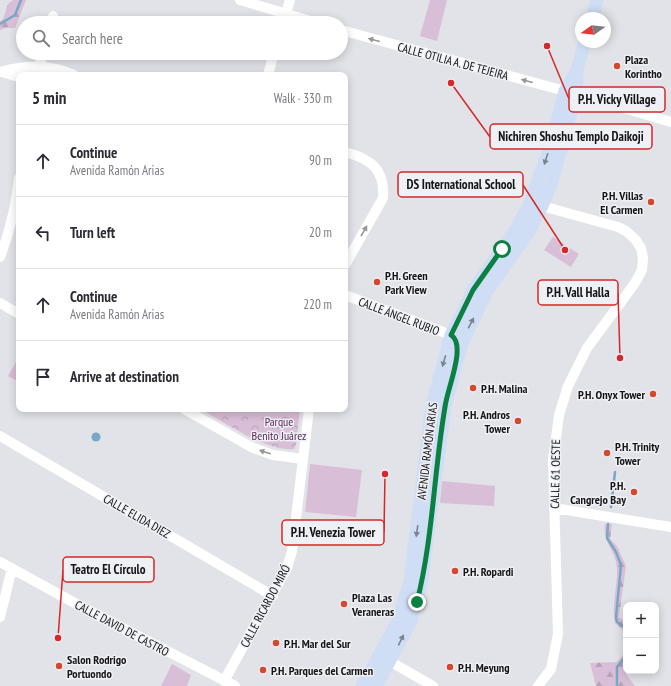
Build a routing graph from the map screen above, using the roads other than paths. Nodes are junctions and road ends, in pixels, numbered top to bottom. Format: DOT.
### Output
graph roads {
  1 [pos="240,0"];
  2 [pos="290,0"];
  3 [pos="597,0"];
  4 [pos="594,12"];
  5 [pos="280,16"];
  6 [pos="286,16"];
  7 [pos="348,32"];
  8 [pos="583,48"];
  9 [pos="41,60"];
  10 [pos="272,60"];
  11 [pos="39,67"];
  12 [pos="1,72"];
  13 [pos="64,72"];
  14 [pos="269,72"];
  15 [pos="16,76"];
  16 [pos="570,92"];
  17 [pos="671,122"];
  18 [pos="348,153"];
  19 [pos="16,206"];
  20 [pos="542,206"];
  21 [pos="0,257"];
  22 [pos="348,259"];
  23 [pos="348,296"];
  24 [pos="0,303"];
  25 [pos="16,312"];
  26 [pos="451,335"];
  27 [pos="459,353"];
  28 [pos="189,412"];
  29 [pos="309,412"];
  30 [pos="0,436"];
  31 [pos="303,459"];
  32 [pos="426,504"];
  33 [pos="554,508"];
  34 [pos="671,527"];
  35 [pos="0,562"];
  36 [pos="12,568"];
  37 [pos="273,596"];
  38 [pos="0,617"];
  39 [pos="385,658"];
  40 [pos="224,681"];
  41 [pos="235,686"];
  42 [pos="362,686"];
  43 [pos="376,686"];
  44 [pos="433,686"];
  45 [pos="538,686"];
  1 -- 5 [label="street"];
  2 -- 6 [label="street"];
  3 -- 4 [label="main road"];
  16 -- 7 [label="street, CALLE OTILIA A. DE TEJEIRA, one-way"];
  8 -- 16 [label="main road, AVENIDA RAMÓN ARIAS"];
  9 -- 11 [label="street"];
  10 -- 14 [label="street"];
  11 -- 12 [label="street"];
  11 -- 13 [label="street"];
  12 -- 15 [label="street"];
  16 -- 17 [label="street, CALLE OTILIA A. DE TEJEIRA"];
  16 -- 20 [label="main road, AVENIDA RAMÓN ARIAS"];
  16 -- 26 [label="main road, AVENIDA RAMÓN ARIAS, one-way"];
  22 -- 18 [label="street, one-way"];
  19 -- 21 [label="street"];
  27 -- 20 [label="main road, AVENIDA RAMÓN ARIAS, one-way"];
  20 -- 33 [label="street, CALLE 61 OESTE"];
  23 -- 26 [label="street, CALLE ÁNGEL RUBIO"];
  24 -- 25 [label="street"];
  26 -- 27 [label="main road"];
  26 -- 32 [label="main road, AVENIDA RAMÓN ARIAS, one-way"];
  27 -- 32 [label="main road, AVENIDA RAMÓN ARIAS"];
  31 -- 28 [label="street, one-way"];
  29 -- 31 [label="street, CALLE RICARDO MIRÓ"];
  30 -- 37 [label="street, CALLE ELIDA DIEZ"];
  31 -- 37 [label="street, CALLE RICARDO MIRÓ"];
  32 -- 39 [label="main road, AVENIDA RAMÓN ARIAS"];
  33 -- 34 [label="street"];
  33 -- 45 [label="street, CALLE 61 OESTE"];
  35 -- 36 [label="street, CALLE DAVID DE CASTRO"];
  36 -- 38 [label="street"];
  36 -- 40 [label="street, CALLE DAVID DE CASTRO"];
  37 -- 40 [label="street, CALLE RICARDO MIRÓ"];
  39 -- 42 [label="main road, AVENIDA RAMÓN ARIAS"];
  39 -- 43 [label="main road, AVENIDA RAMÓN ARIAS"];
  39 -- 44 [label="street"];
  40 -- 41 [label="street, CALLE DAVID DE CASTRO"];
}
